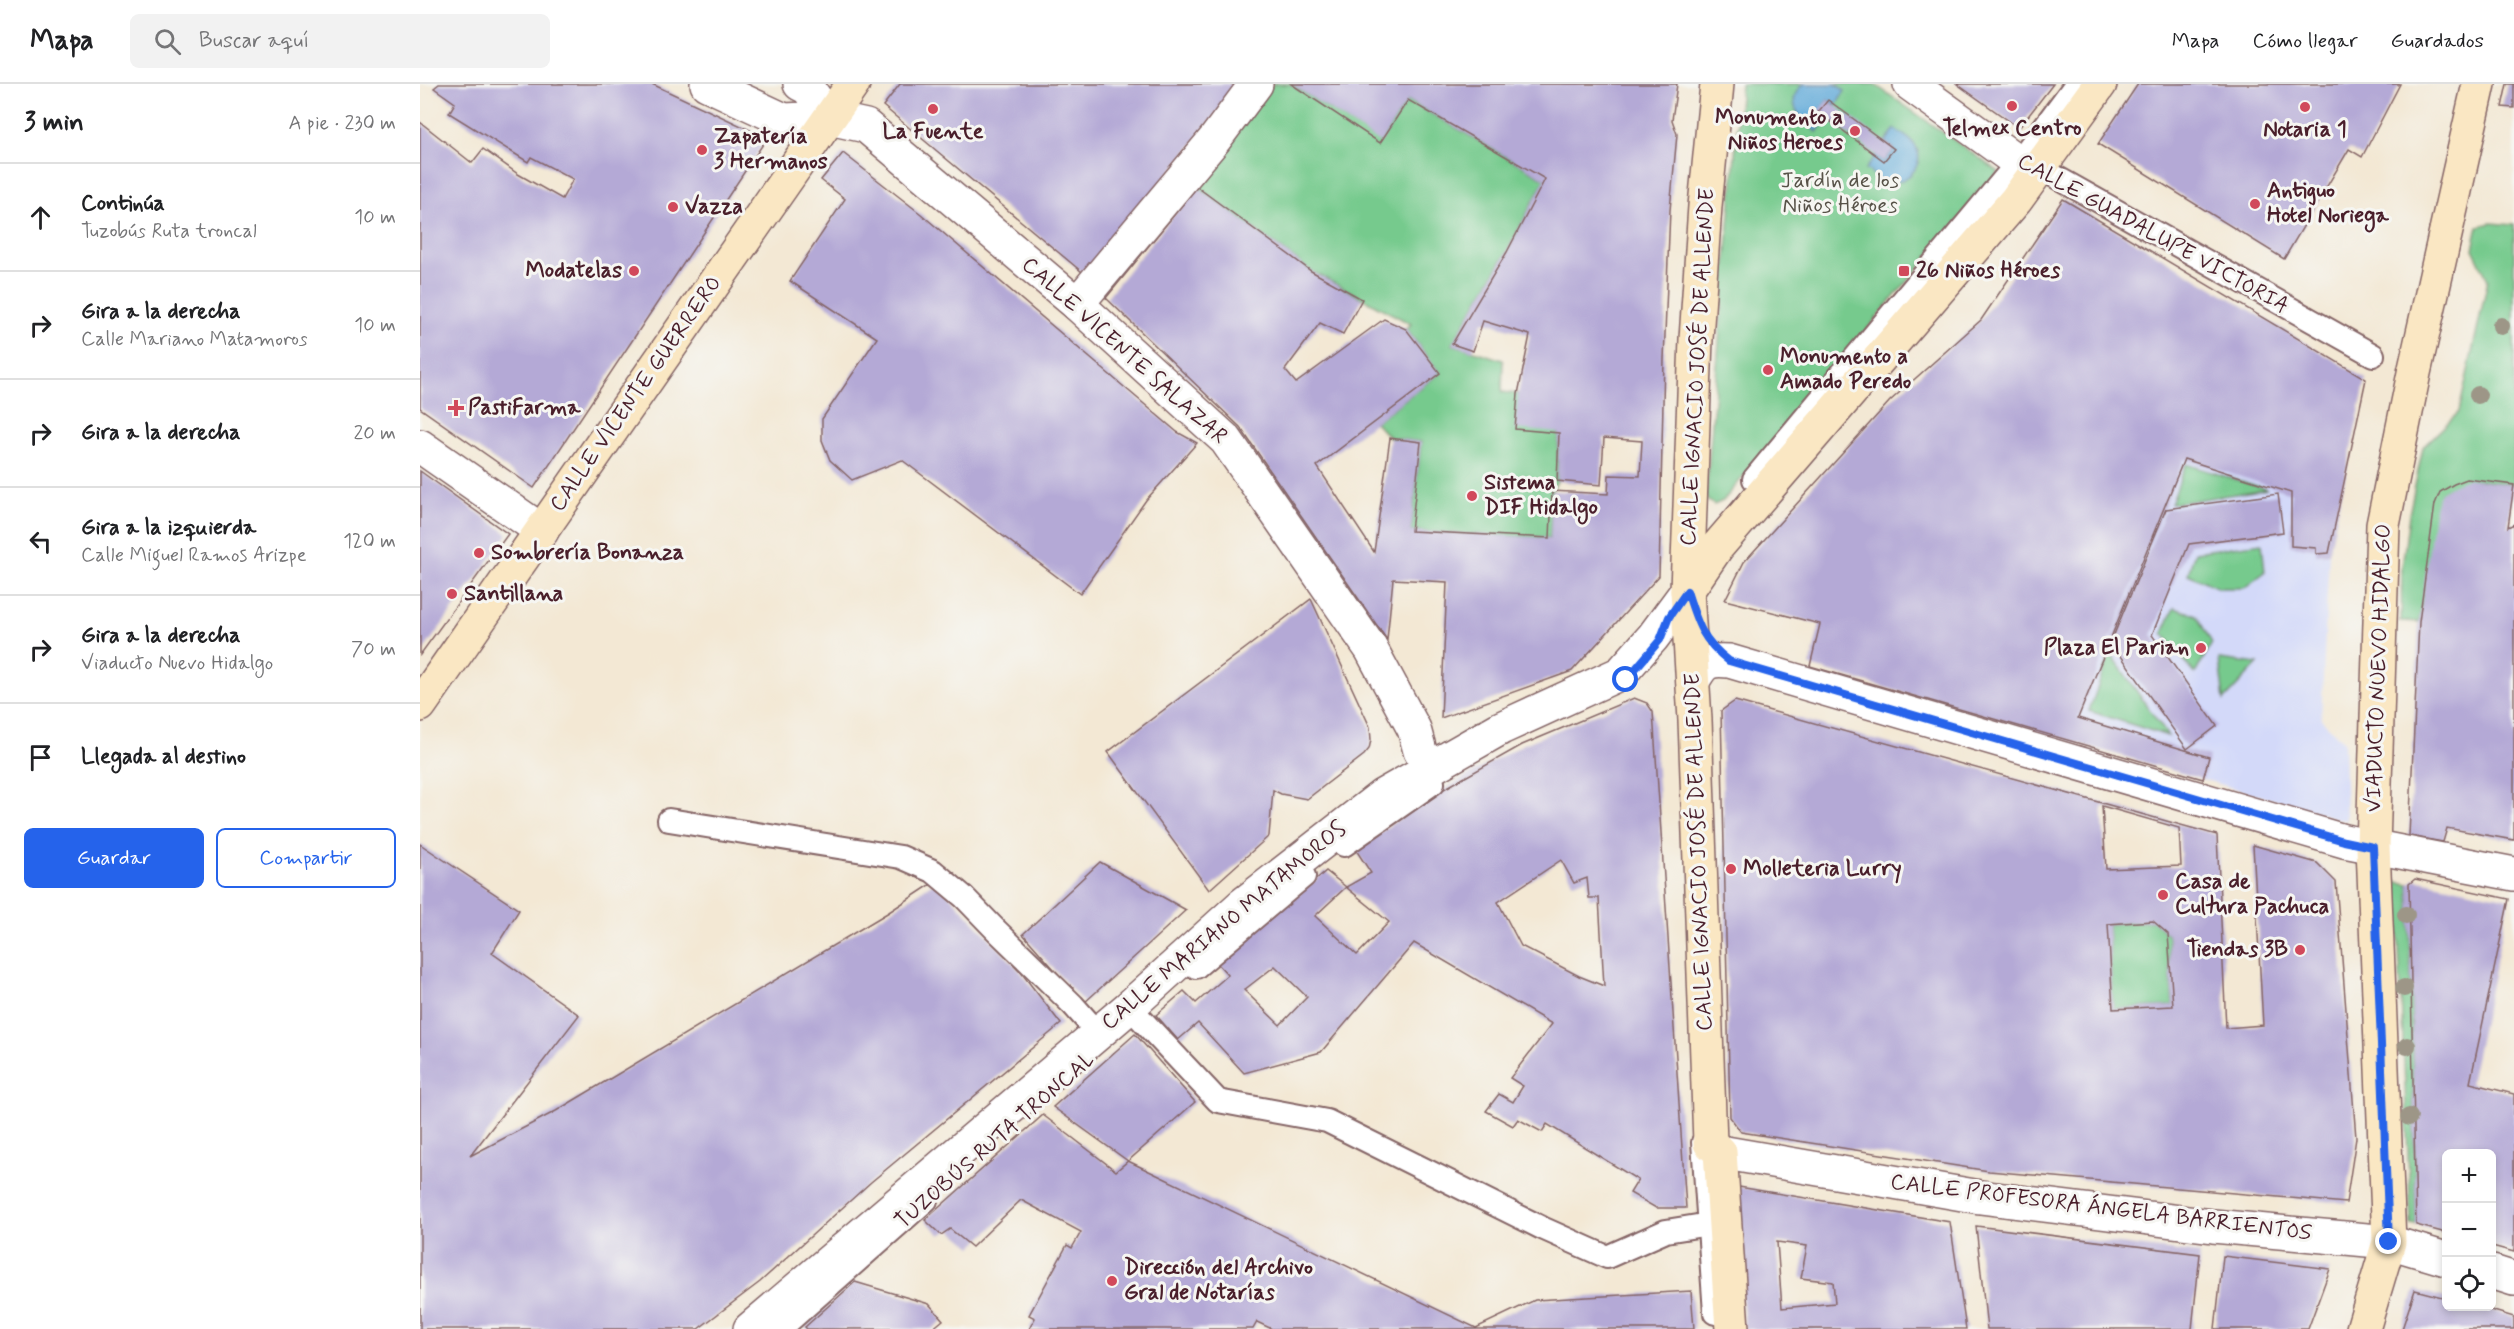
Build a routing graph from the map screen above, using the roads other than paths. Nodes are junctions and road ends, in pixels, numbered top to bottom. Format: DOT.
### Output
graph roads {
  1 [pos="707,84"];
  2 [pos="800,84"];
  3 [pos="853,84"];
  4 [pos="1256,84"];
  5 [pos="1717,84"];
  6 [pos="1733,84"];
  7 [pos="1910,84"];
  8 [pos="2076,84"];
  9 [pos="2100,84"];
  10 [pos="2479,84"];
  11 [pos="829,117"];
  12 [pos="2029,165"];
  13 [pos="1077,304"];
  14 [pos="2373,355"];
  15 [pos="420,446"];
  16 [pos="542,531"];
  17 [pos="1688,592"];
  18 [pos="1729,661"];
  19 [pos="1693,681"];
  20 [pos="420,705"];
  21 [pos="1431,769"];
  22 [pos="669,820"];
  23 [pos="2373,847"];
  24 [pos="2514,874"];
  25 [pos="1133,1012"];
  26 [pos="1097,1032"];
  27 [pos="1720,1152"];
  28 [pos="1716,1223"];
  29 [pos="2389,1242"];
  30 [pos="2442,1258"];
  31 [pos="2496,1273"];
  32 [pos="2514,1279"];
  33 [pos="798,1288"];
  34 [pos="782,1328"];
  35 [pos="750,1329"];
  36 [pos="1716,1329"];
  37 [pos="1732,1329"];
  38 [pos="2363,1329"];
  1 -- 11 [label="street, CALLE VICENTE SALAZAR"];
  2 -- 11 [label="street"];
  3 -- 11 [label="street, CALLE VICENTE GUERRERO"];
  4 -- 13 [label="street"];
  5 -- 17 [label="street, CALLE IGNACIO JOSÉ DE ALLENDE"];
  6 -- 17 [label="lane, TUZOBÚS RUTA TRONCAL"];
  7 -- 12 [label="street, CALLE GUADALUPE VICTORIA"];
  8 -- 12 [label="lane"];
  9 -- 12 [label="street, CALLE MARIANO MATAMOROS"];
  10 -- 23 [label="street, VIADUCTO NUEVO HIDALGO"];
  11 -- 13 [label="street, CALLE VICENTE SALAZAR"];
  11 -- 16 [label="street, CALLE VICENTE GUERRERO"];
  12 -- 14 [label="lane, CALLE GUADALUPE VICTORIA"];
  12 -- 17 [label="street, CALLE MARIANO MATAMOROS"];
  13 -- 21 [label="street, CALLE VICENTE SALAZAR"];
  15 -- 16 [label="street"];
  16 -- 20 [label="street, CALLE VICENTE GUERRERO"];
  17 -- 18 [label="street"];
  17 -- 19 [label="street, CALLE IGNACIO JOSÉ DE ALLENDE"];
  17 -- 21 [label="street, CALLE MARIANO MATAMOROS"];
  17 -- 25 [label="lane, TUZOBÚS RUTA TRONCAL"];
  17 -- 28 [label="lane, TUZOBÚS RUTA TRONCAL"];
  18 -- 19 [label="street"];
  18 -- 23 [label="street"];
  19 -- 27 [label="street, CALLE IGNACIO JOSÉ DE ALLENDE"];
  21 -- 25 [label="street, CALLE MARIANO MATAMOROS"];
  22 -- 26 [label="lane"];
  23 -- 24 [label="street"];
  23 -- 29 [label="street, VIADUCTO NUEVO HIDALGO"];
  25 -- 26 [label="street, CALLE MARIANO MATAMOROS"];
  25 -- 28 [label="lane"];
  25 -- 34 [label="lane, TUZOBÚS RUTA TRONCAL"];
  26 -- 33 [label="street, CALLE MARIANO MATAMOROS"];
  27 -- 28 [label="street, CALLE IGNACIO JOSÉ DE ALLENDE"];
  27 -- 29 [label="street, CALLE PROFESORA ÁNGELA BARRIENTOS"];
  28 -- 36 [label="lane, TUZOBÚS RUTA TRONCAL"];
  28 -- 37 [label="street, CALLE IGNACIO JOSÉ DE ALLENDE"];
  29 -- 30 [label="street, CALLE PROFESORA ÁNGELA BARRIENTOS"];
  29 -- 38 [label="street, VIADUCTO NUEVO HIDALGO"];
  31 -- 32 [label="street"];
  33 -- 34 [label="lane"];
  33 -- 35 [label="street, CALLE MARIANO MATAMOROS"];
}
